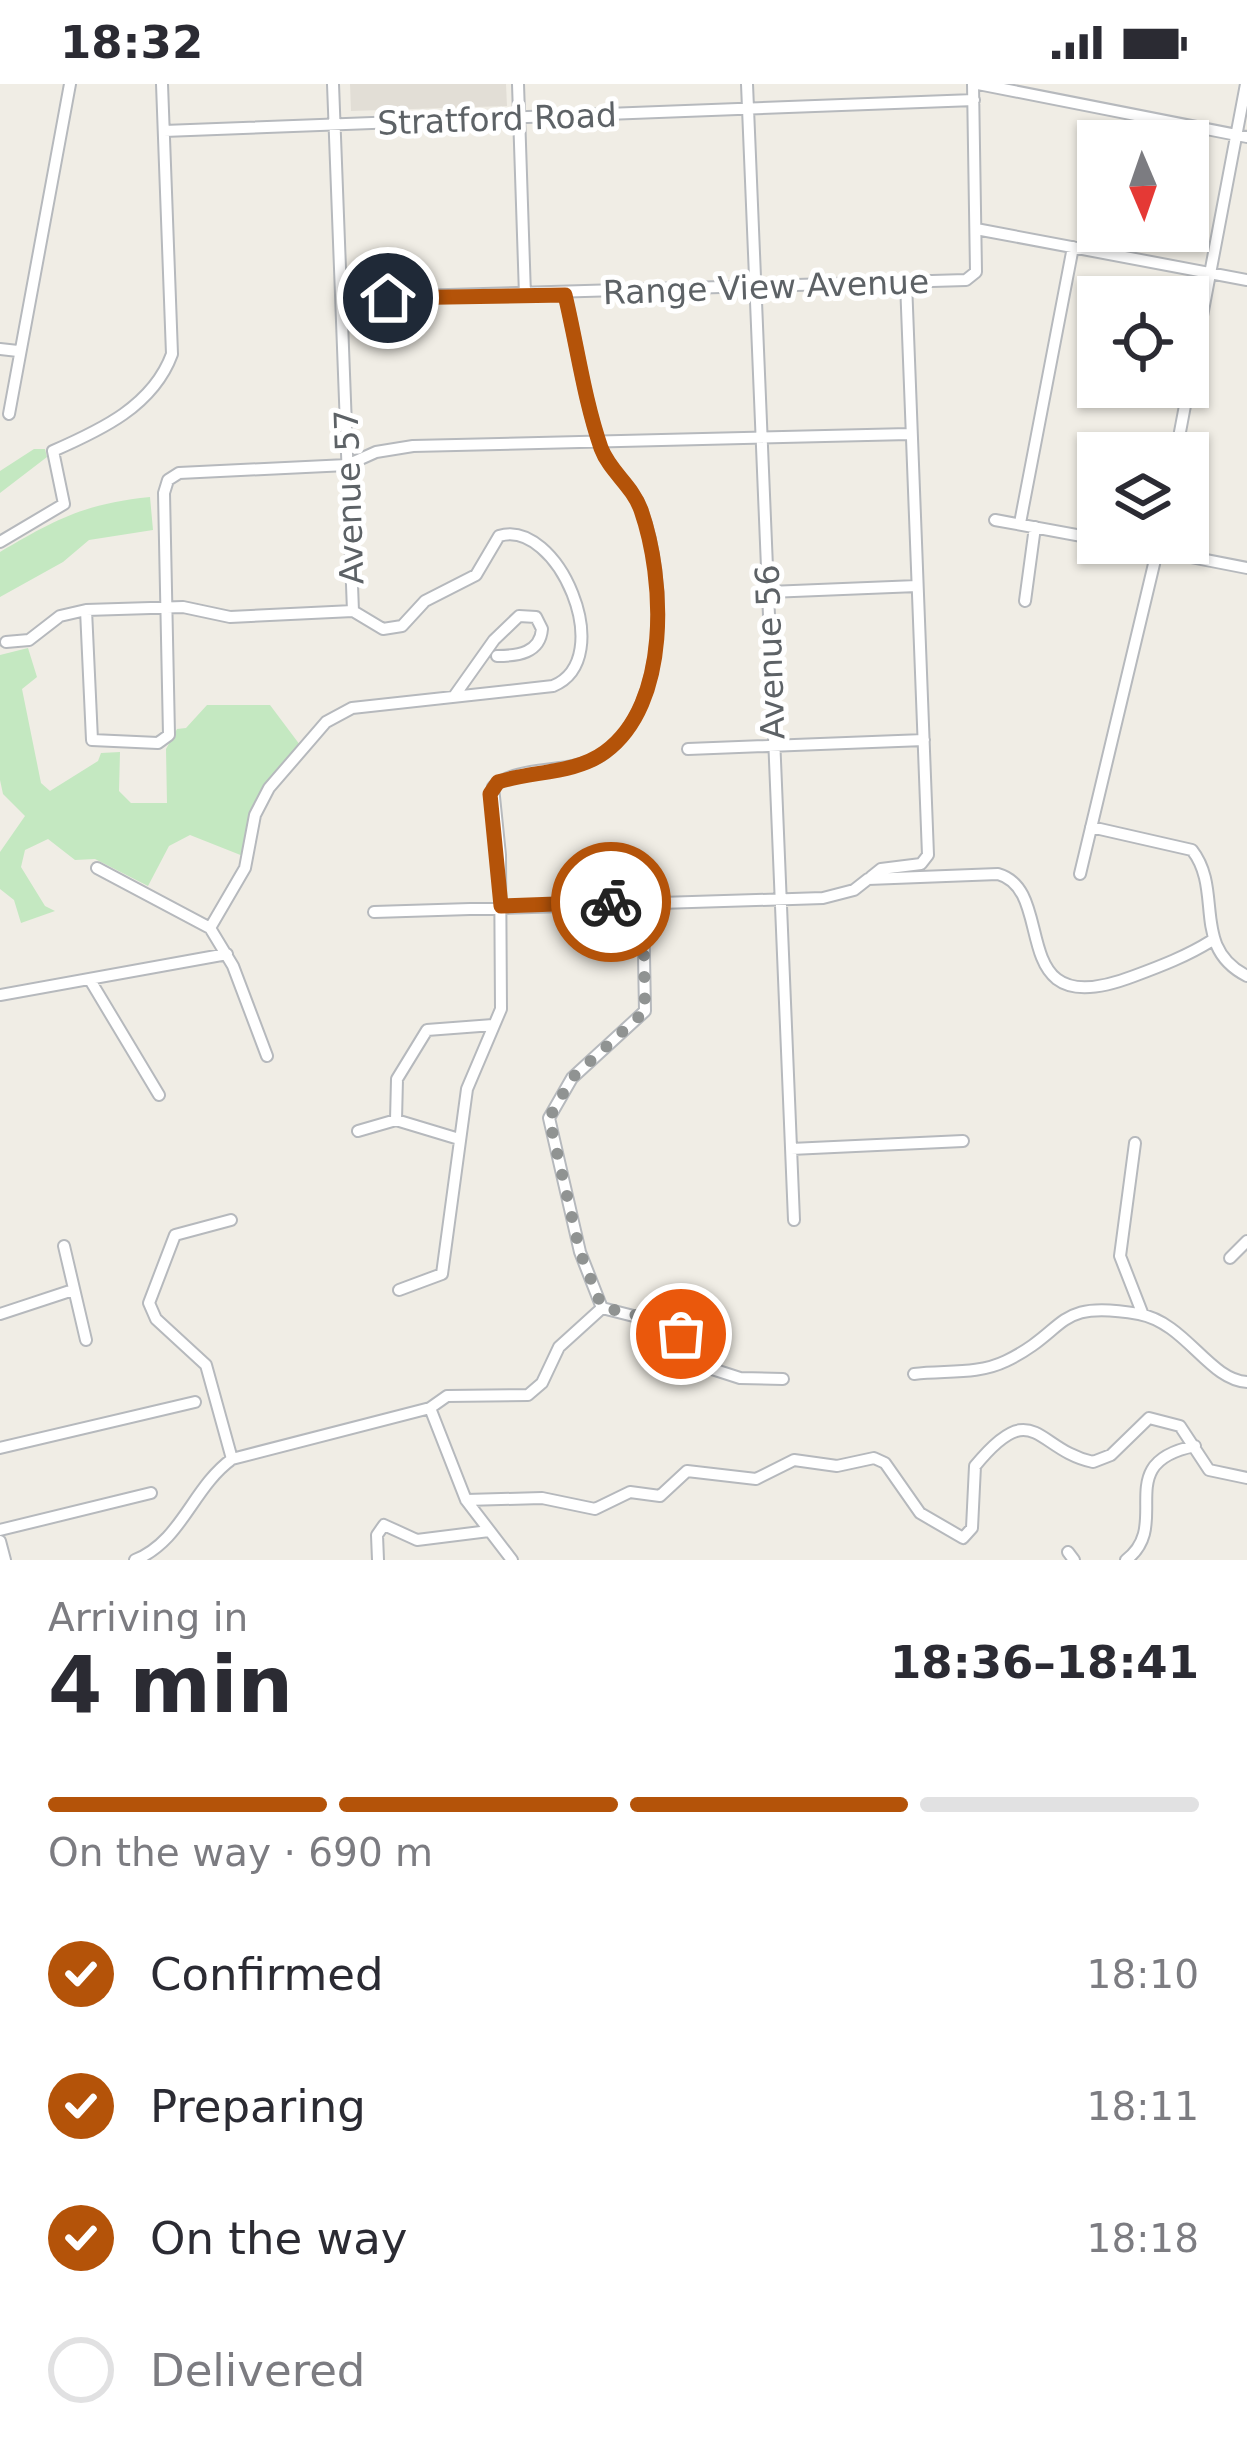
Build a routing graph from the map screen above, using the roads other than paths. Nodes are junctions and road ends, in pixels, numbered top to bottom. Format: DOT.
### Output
graph roads {
  1 [pos="70,84"];
  2 [pos="162,84"];
  3 [pos="333,84"];
  4 [pos="518,84"];
  5 [pos="747,84"];
  6 [pos="976,84"];
  7 [pos="1246,84"];
  8 [pos="974,100"];
  9 [pos="748,110"];
  10 [pos="520,119"];
  11 [pos="334,124"];
  12 [pos="164,131"];
  13 [pos="1242,136"];
  14 [pos="976,229"];
  15 [pos="1073,248"];
  16 [pos="1210,273"];
  17 [pos="1247,280"];
  18 [pos="906,282"];
  19 [pos="754,286"];
  20 [pos="565,295"];
  21 [pos="526,296"];
  22 [pos="342,298"];
  23 [pos="0,349"];
  24 [pos="18,351"];
  25 [pos="9,414"];
  26 [pos="1180,432"];
  27 [pos="909,434"];
  28 [pos="761,439"];
  29 [pos="600,445"];
  30 [pos="347,465"];
  31 [pos="995,520"];
  32 [pos="1020,524"];
  33 [pos="1035,527"];
  34 [pos="1077,535"];
  35 [pos="0,542"];
  36 [pos="1209,559"];
  37 [pos="1154,564"];
  38 [pos="1247,568"];
  39 [pos="917,586"];
  40 [pos="769,592"];
  41 [pos="1024,601"];
  42 [pos="166,607"];
  43 [pos="86,610"];
  44 [pos="353,611"];
  45 [pos="6,642"];
  46 [pos="497,656"];
  47 [pos="455,695"];
  48 [pos="924,740"];
  49 [pos="772,745"];
  50 [pos="688,749"];
  51 [pos="1091,827"];
  52 [pos="97,868"];
  53 [pos="1080,874"];
  54 [pos="868,879"];
  55 [pos="779,896"];
  56 [pos="643,901"];
  57 [pos="501,906"];
  58 [pos="374,912"];
  59 [pos="210,928"];
  60 [pos="1211,940"];
  61 [pos="227,954"];
  62 [pos="1247,976"];
  63 [pos="90,980"];
  64 [pos="0,995"];
  65 [pos="494,1025"];
  66 [pos="267,1056"];
  67 [pos="159,1095"];
  68 [pos="396,1120"];
  69 [pos="358,1130"];
  70 [pos="459,1139"];
  71 [pos="963,1141"];
  72 [pos="1135,1143"];
  73 [pos="791,1150"];
  74 [pos="231,1220"];
  75 [pos="794,1220"];
  76 [pos="1247,1241"];
  77 [pos="64,1246"];
  78 [pos="1230,1258"];
  79 [pos="73,1290"];
  80 [pos="399,1290"];
  81 [pos="602,1307"];
  82 [pos="0,1314"];
  83 [pos="1143,1315"];
  84 [pos="86,1340"];
  85 [pos="914,1374"];
  86 [pos="783,1379"];
  87 [pos="1247,1382"];
  88 [pos="195,1402"];
  89 [pos="430,1408"];
  90 [pos="1196,1447"];
  91 [pos="0,1448"];
  92 [pos="232,1459"];
  93 [pos="1247,1478"];
  94 [pos="151,1493"];
  95 [pos="466,1500"];
  96 [pos="0,1530"];
  97 [pos="489,1531"];
  98 [pos="0,1541"];
  99 [pos="5,1560"];
  100 [pos="135,1560"];
  101 [pos="378,1560"];
  102 [pos="512,1560"];
  103 [pos="1126,1560"];
  1 -- 24 [label="street"];
  2 -- 12 [label="street"];
  3 -- 11 [label="street, Avenue 57"];
  4 -- 10 [label="street"];
  5 -- 9 [label="street, Avenue 56"];
  6 -- 8 [label="street"];
  6 -- 13 [label="street"];
  7 -- 13 [label="street"];
  8 -- 9 [label="street, Stratford Road"];
  8 -- 14 [label="street"];
  9 -- 10 [label="street, Stratford Road"];
  9 -- 19 [label="street, Avenue 56"];
  10 -- 11 [label="street, Stratford Road"];
  10 -- 21 [label="street"];
  11 -- 12 [label="street, Stratford Road"];
  11 -- 22 [label="street, Avenue 57"];
  12 -- 35 [label="street"];
  13 -- 16 [label="street"];
  14 -- 15 [label="street"];
  14 -- 18 [label="street, Range View Avenue"];
  15 -- 16 [label="street"];
  15 -- 32 [label="street"];
  16 -- 17 [label="street"];
  16 -- 26 [label="street"];
  18 -- 19 [label="street, Range View Avenue"];
  18 -- 27 [label="street"];
  19 -- 20 [label="street, Range View Avenue"];
  19 -- 28 [label="street, Avenue 56"];
  20 -- 21 [label="street, Range View Avenue"];
  20 -- 29 [label="street"];
  21 -- 22 [label="street, Range View Avenue"];
  22 -- 30 [label="street, Avenue 57"];
  23 -- 24 [label="street"];
  24 -- 25 [label="street"];
  27 -- 28 [label="street"];
  27 -- 39 [label="street"];
  28 -- 29 [label="street"];
  28 -- 40 [label="street, Avenue 56"];
  29 -- 30 [label="street"];
  29 -- 57 [label="street"];
  30 -- 42 [label="street"];
  30 -- 44 [label="street, Avenue 57"];
  31 -- 32 [label="street"];
  32 -- 33 [label="street"];
  33 -- 34 [label="street"];
  33 -- 41 [label="street"];
  36 -- 38 [label="street"];
  37 -- 51 [label="street"];
  39 -- 40 [label="street"];
  39 -- 48 [label="street"];
  40 -- 49 [label="street, Avenue 56"];
  42 -- 43 [label="street"];
  42 -- 43 [label="street"];
  42 -- 44 [label="street"];
  43 -- 45 [label="street"];
  44 -- 47 [label="street, Avenue 57"];
  46 -- 47 [label="street"];
  47 -- 59 [label="street, Avenue 57"];
  48 -- 49 [label="street"];
  48 -- 54 [label="street"];
  49 -- 50 [label="street"];
  49 -- 55 [label="street, Avenue 56"];
  51 -- 53 [label="street"];
  51 -- 60 [label="street"];
  52 -- 59 [label="street"];
  54 -- 55 [label="street"];
  54 -- 60 [label="street"];
  55 -- 56 [label="street"];
  55 -- 73 [label="street, Avenue 56"];
  56 -- 57 [label="street"];
  56 -- 81 [label="street"];
  57 -- 58 [label="street"];
  57 -- 65 [label="street"];
  59 -- 61 [label="street"];
  60 -- 62 [label="street"];
  61 -- 63 [label="street"];
  61 -- 66 [label="street"];
  63 -- 64 [label="street"];
  63 -- 67 [label="street"];
  65 -- 68 [label="street"];
  65 -- 70 [label="street"];
  68 -- 69 [label="street"];
  68 -- 70 [label="street"];
  70 -- 80 [label="street"];
  71 -- 73 [label="street"];
  72 -- 83 [label="street"];
  73 -- 75 [label="street, Avenue 56"];
  74 -- 92 [label="street"];
  76 -- 78 [label="street"];
  77 -- 79 [label="street"];
  79 -- 82 [label="street"];
  79 -- 84 [label="street"];
  81 -- 86 [label="street"];
  81 -- 89 [label="street"];
  83 -- 85 [label="street"];
  83 -- 87 [label="street"];
  88 -- 91 [label="street"];
  89 -- 92 [label="street"];
  89 -- 95 [label="street"];
  90 -- 93 [label="street"];
  90 -- 95 [label="street"];
  90 -- 103 [label="street"];
  92 -- 100 [label="street"];
  94 -- 96 [label="street"];
  95 -- 97 [label="street"];
  97 -- 101 [label="street"];
  97 -- 102 [label="street"];
  98 -- 99 [label="street"];
}
